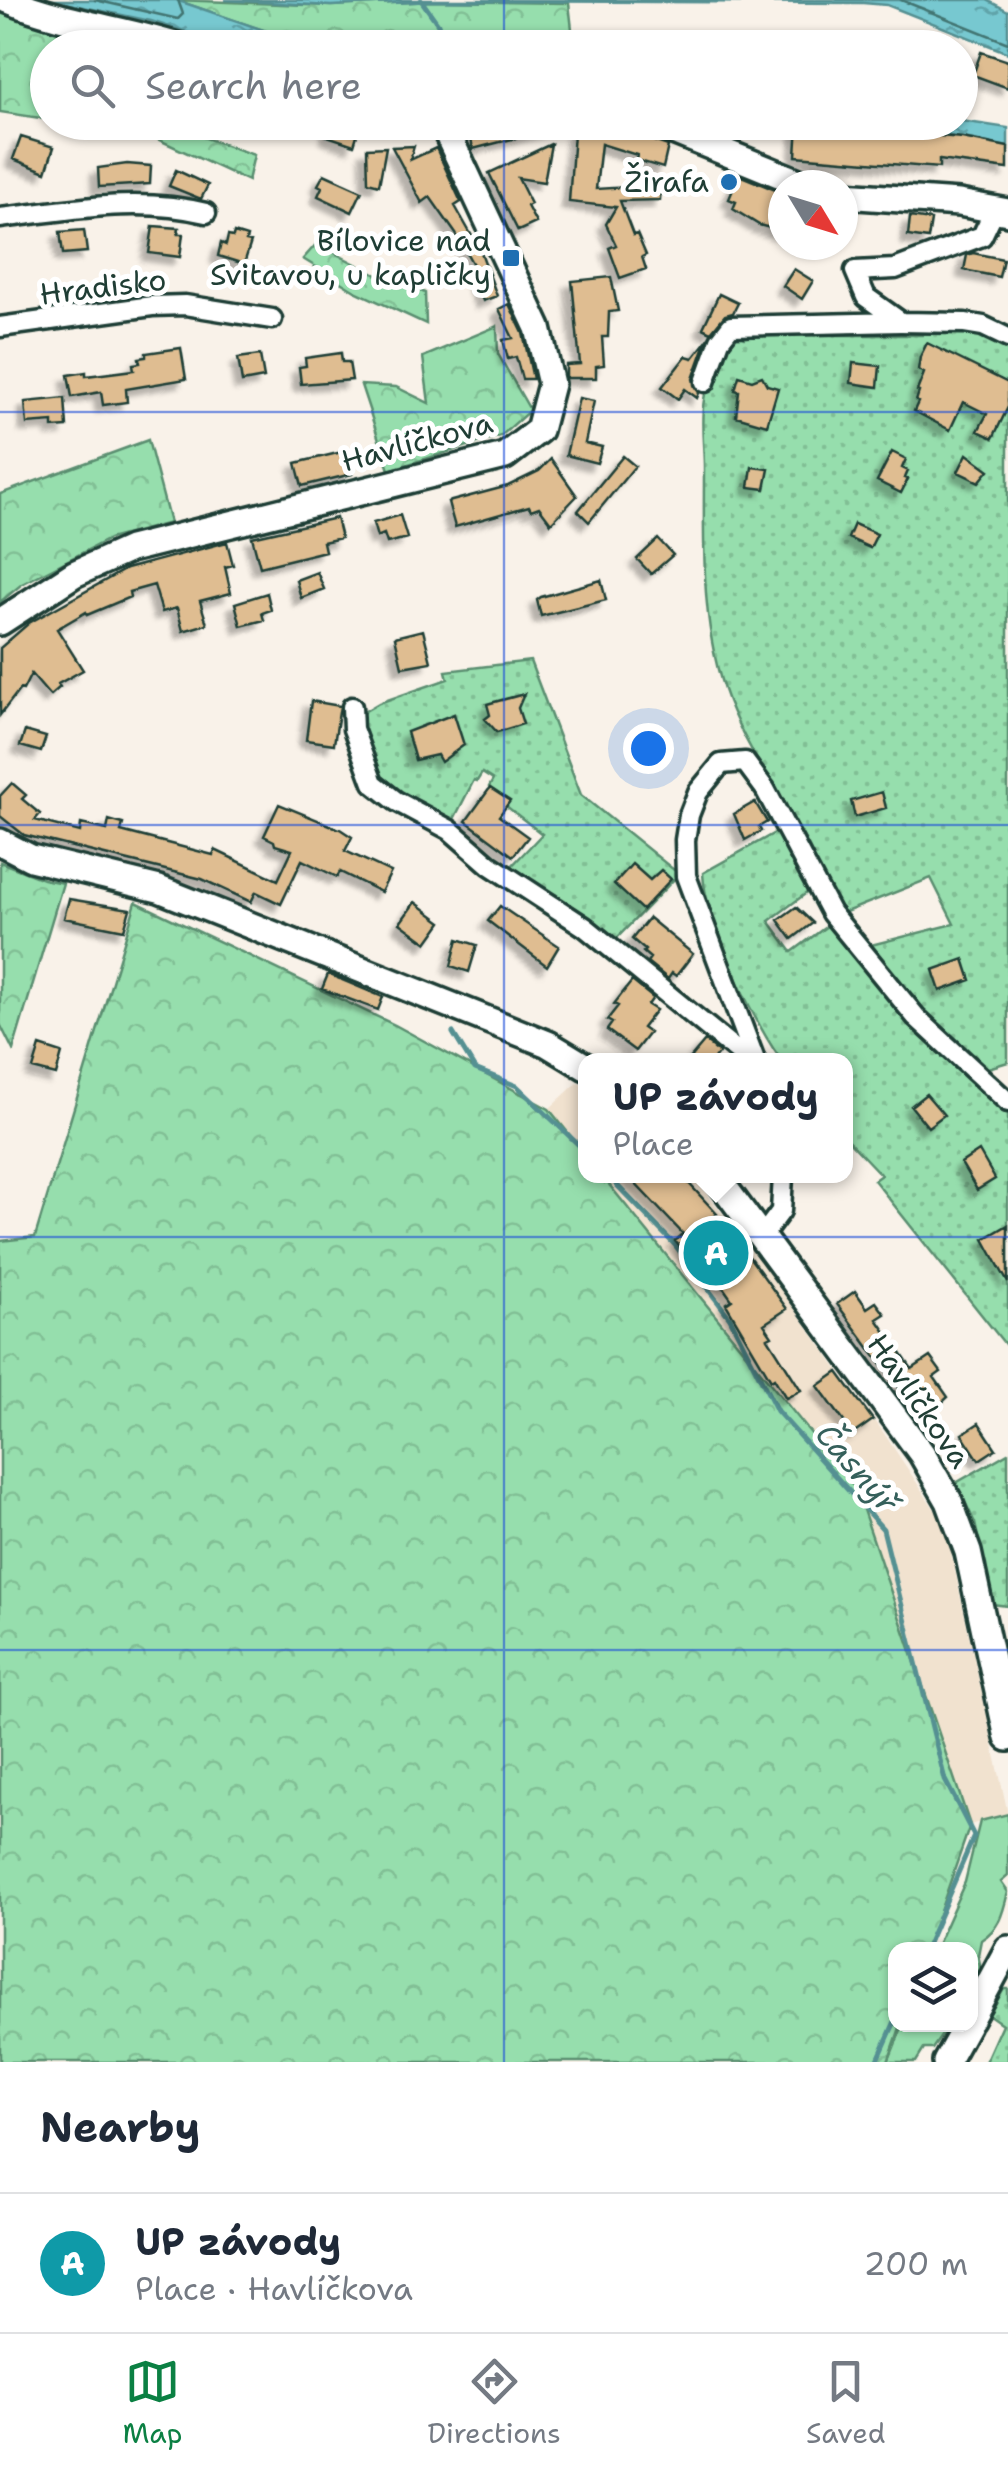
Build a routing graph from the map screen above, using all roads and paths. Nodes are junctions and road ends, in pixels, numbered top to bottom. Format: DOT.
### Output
graph roads {
  1 [pos="8,0"];
  2 [pos="121,30"];
  3 [pos="450,140"];
  4 [pos="695,140"];
  5 [pos="769,170"];
  6 [pos="858,196"];
  7 [pos="1001,210"];
  8 [pos="206,213"];
  9 [pos="0,218"];
  10 [pos="272,319"];
  11 [pos="901,322"];
  12 [pos="0,327"];
  13 [pos="1008,338"];
  14 [pos="704,382"];
  15 [pos="0,622"];
  16 [pos="352,707"];
  17 [pos="0,842"];
  18 [pos="743,1053"];
  19 [pos="749,1053"];
  20 [pos="578,1062"];
  21 [pos="1008,1102"];
  22 [pos="721,1183"];
  23 [pos="783,1183"];
  24 [pos="761,1238"];
  25 [pos="1008,1738"];
  26 [pos="1008,1949"];
  27 [pos="978,2004"];
  28 [pos="963,2032"];
  29 [pos="946,2062"];
  1 -- 2 [label="main road"];
  3 -- 15 [label="main road, Havlíčkova"];
  4 -- 5 [label="main road"];
  6 -- 7 [label="main road"];
  7 -- 11 [label="street"];
  8 -- 9 [label="street"];
  10 -- 12 [label="street, Hradisko"];
  11 -- 13 [label="street"];
  11 -- 14 [label="street"];
  16 -- 18 [label="street"];
  17 -- 20 [label="main road"];
  19 -- 21 [label="street"];
  22 -- 24 [label="main road, Havlíčkova"];
  23 -- 24 [label="street"];
  24 -- 25 [label="main road, Havlíčkova"];
  26 -- 27 [label="main road"];
  28 -- 29 [label="main road"];
}
